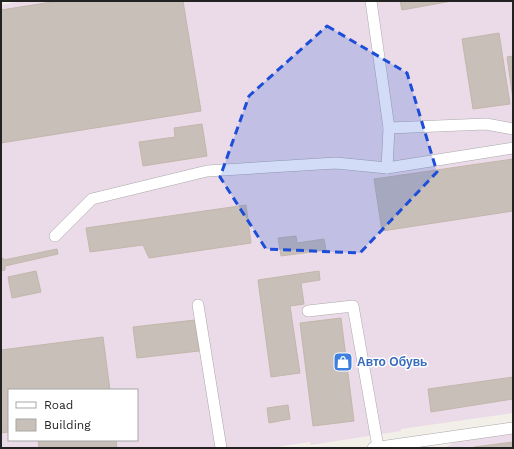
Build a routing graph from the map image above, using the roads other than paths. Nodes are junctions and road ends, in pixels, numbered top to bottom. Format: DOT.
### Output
graph roads {
  1 [pos="371,1"];
  2 [pos="389,128"];
  3 [pos="513,129"];
  4 [pos="513,148"];
  5 [pos="387,168"];
  6 [pos="54,236"];
  7 [pos="198,305"];
  8 [pos="308,311"];
  9 [pos="513,428"];
  10 [pos="221,448"];
  11 [pos="375,448"];
  1 -- 2 [label="street"];
  2 -- 3 [label="street"];
  2 -- 5 [label="street"];
  4 -- 5 [label="street"];
  5 -- 6 [label="street"];
  7 -- 10 [label="street"];
  8 -- 11 [label="street"];
  9 -- 11 [label="street"];
}
